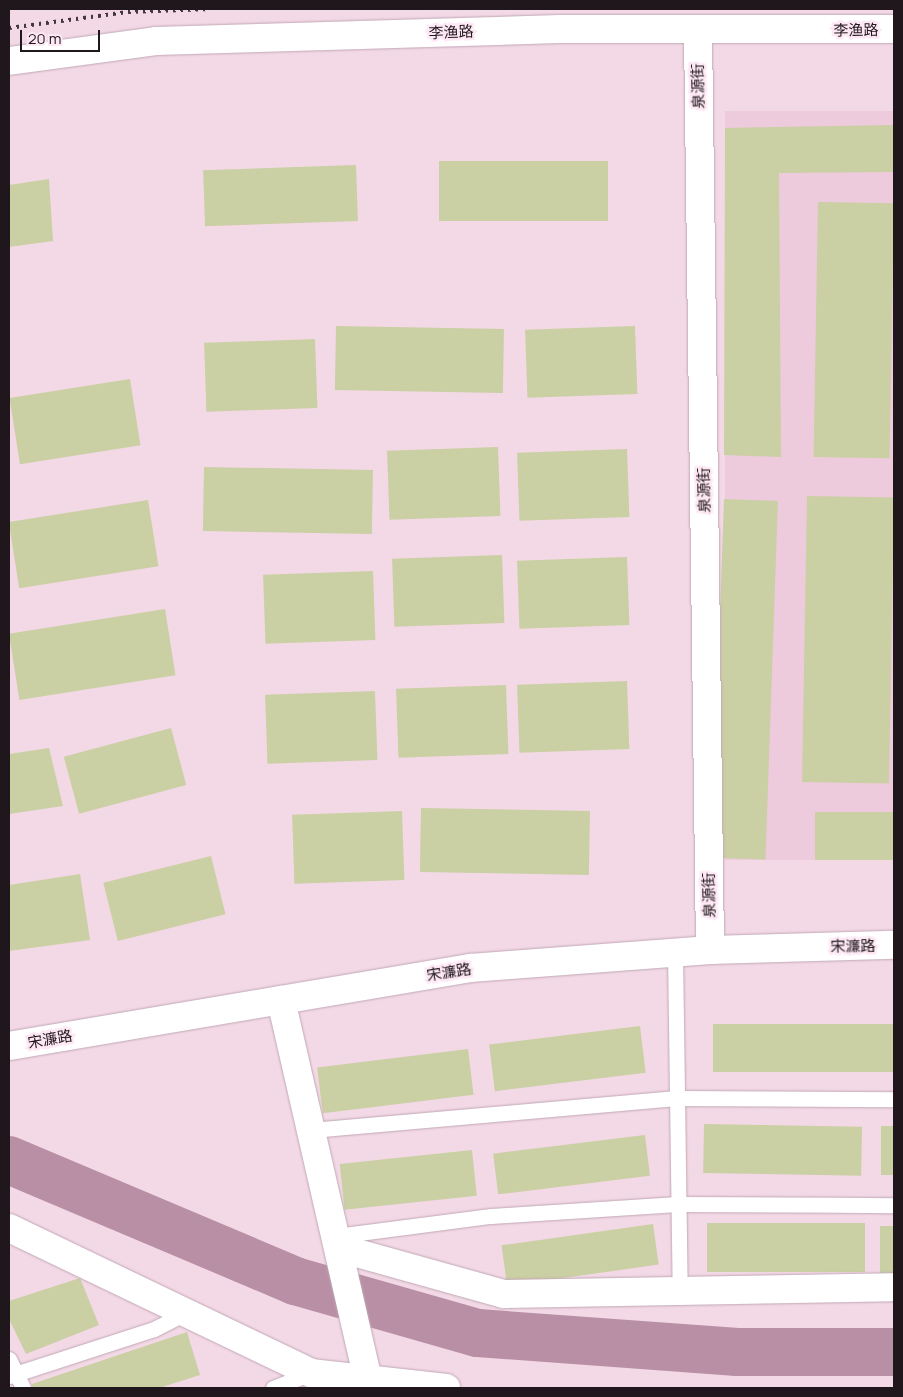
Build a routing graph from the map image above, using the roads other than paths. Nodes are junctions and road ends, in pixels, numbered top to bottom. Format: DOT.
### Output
graph roads {
  1 [pos="894,29"];
  2 [pos="698,31"];
  3 [pos="9,61"];
  4 [pos="894,945"];
  5 [pos="710,950"];
  6 [pos="675,952"];
  7 [pos="281,1000"];
  8 [pos="9,1046"];
  9 [pos="677,1098"];
  10 [pos="894,1099"];
  11 [pos="312,1130"];
  12 [pos="678,1204"];
  13 [pos="894,1205"];
  14 [pos="9,1228"];
  15 [pos="338,1242"];
  16 [pos="894,1287"];
  17 [pos="680,1294"];
  18 [pos="184,1314"];
  19 [pos="9,1359"];
  20 [pos="311,1373"];
  21 [pos="12,1374"];
  22 [pos="368,1383"];
  23 [pos="23,1388"];
  24 [pos="273,1388"];
  25 [pos="446,1388"];
  1 -- 2 [label="street, 李渔路"];
  2 -- 3 [label="street, 李渔路"];
  2 -- 5 [label="street, 泉源街"];
  4 -- 5 [label="street, 宋濂路"];
  5 -- 6 [label="street, 宋濂路"];
  6 -- 7 [label="street, 宋濂路"];
  6 -- 9 [label="lane"];
  7 -- 8 [label="street, 宋濂路"];
  7 -- 11 [label="street"];
  9 -- 10 [label="lane"];
  9 -- 11 [label="lane"];
  9 -- 12 [label="lane"];
  11 -- 15 [label="street"];
  12 -- 13 [label="lane"];
  12 -- 15 [label="lane"];
  12 -- 17 [label="lane"];
  14 -- 18 [label="street"];
  15 -- 17 [label="street"];
  15 -- 22 [label="street"];
  16 -- 17 [label="street"];
  18 -- 20 [label="street"];
  18 -- 21 [label="lane"];
  19 -- 21 [label="lane"];
  20 -- 22 [label="street"];
  20 -- 24 [label="lane"];
  21 -- 23 [label="lane"];
  22 -- 25 [label="street"];
}
